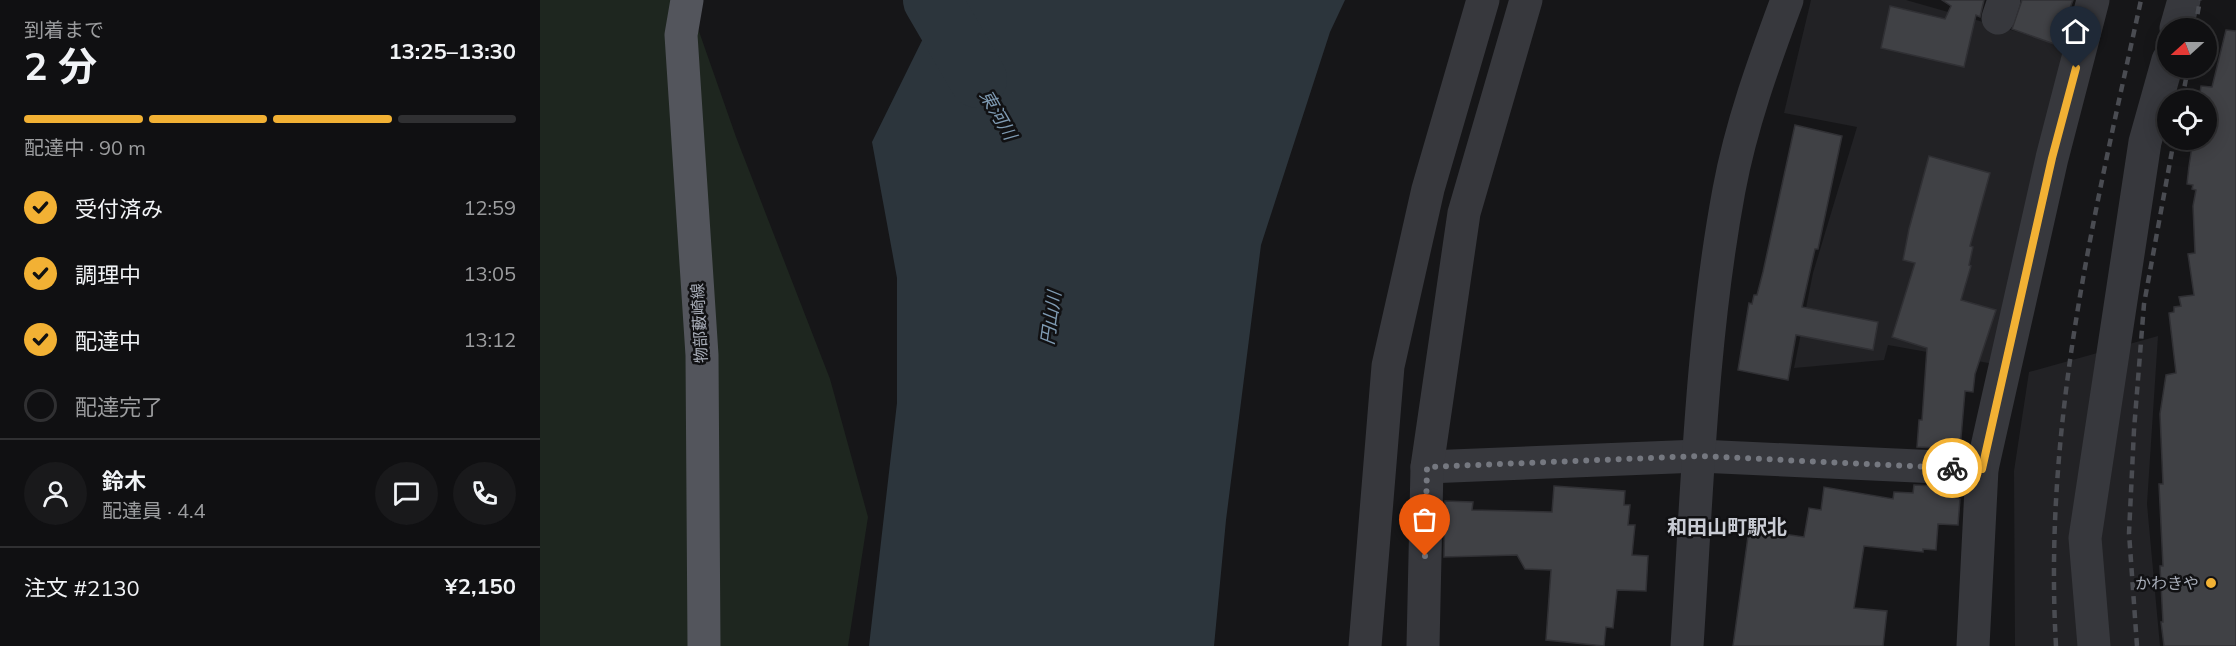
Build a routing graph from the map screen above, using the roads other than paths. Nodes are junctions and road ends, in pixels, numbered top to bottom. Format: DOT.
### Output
graph roads {
  1 [pos="687,0"];
  2 [pos="1483,0"];
  3 [pos="1527,0"];
  4 [pos="1788,0"];
  5 [pos="2093,0"];
  6 [pos="2184,0"];
  7 [pos="2179,18"];
  8 [pos="2163,78"];
  9 [pos="1699,456"];
  10 [pos="1427,467"];
  11 [pos="1982,469"];
  12 [pos="704,646"];
  13 [pos="1365,646"];
  14 [pos="1423,646"];
  15 [pos="1687,646"];
  16 [pos="1973,646"];
  17 [pos="2094,646"];
  1 -- 12 [label="main road, 物部藪崎線"];
  2 -- 13 [label="street"];
  3 -- 10 [label="street"];
  4 -- 9 [label="street"];
  5 -- 11 [label="street"];
  6 -- 7 [label="street"];
  8 -- 17 [label="street"];
  9 -- 10 [label="street"];
  9 -- 11 [label="street"];
  9 -- 15 [label="street"];
  10 -- 14 [label="street"];
  11 -- 16 [label="street"];
}
